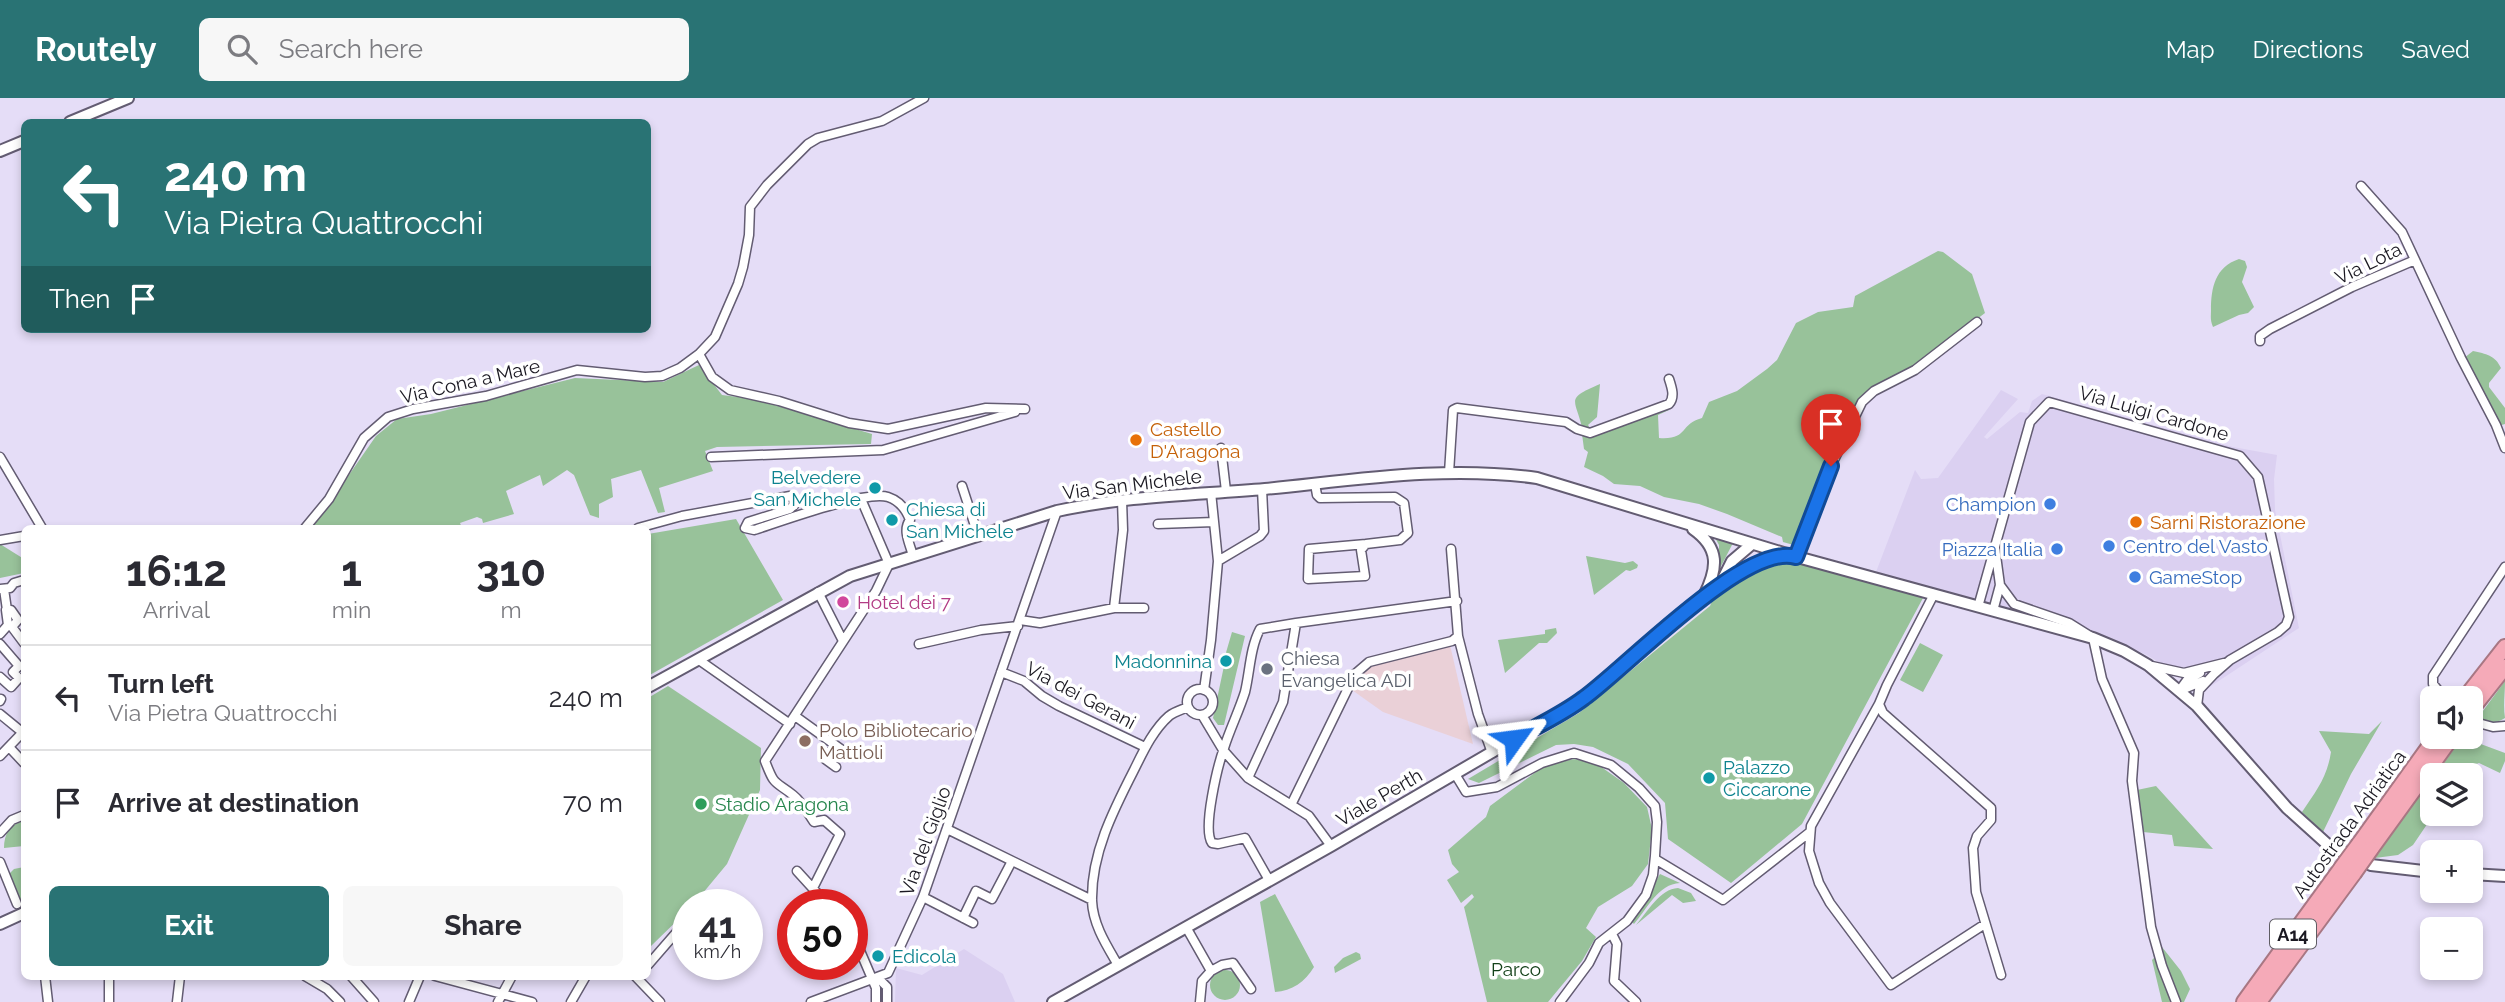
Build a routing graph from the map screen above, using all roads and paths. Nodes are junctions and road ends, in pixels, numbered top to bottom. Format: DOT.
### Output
graph roads {
  1 [pos="128,98"];
  2 [pos="923,98"];
  3 [pos="77,119"];
  4 [pos="21,142"];
  5 [pos="0,151"];
  6 [pos="2361,186"];
  7 [pos="2415,260"];
  8 [pos="1977,322"];
  9 [pos="2260,341"];
  10 [pos="699,354"];
  11 [pos="1669,380"];
  12 [pos="1221,448"];
  13 [pos="2505,448"];
  14 [pos="0,457"];
  15 [pos="711,457"];
  16 [pos="1449,473"];
  17 [pos="1315,484"];
  18 [pos="962,486"];
  19 [pos="1262,489"];
  20 [pos="1226,491"];
  21 [pos="1211,492"];
  22 [pos="861,499"];
  23 [pos="1122,500"];
  24 [pos="1057,510"];
  25 [pos="1214,522"];
  26 [pos="1158,524"];
  27 [pos="1686,524"];
  28 [pos="40,525"];
  29 [pos="307,525"];
  30 [pos="649,525"];
  31 [pos="978,535"];
  32 [pos="21,536"];
  33 [pos="0,540"];
  34 [pos="1994,543"];
  35 [pos="1366,544"];
  36 [pos="1752,544"];
  37 [pos="1451,549"];
  38 [pos="913,556"];
  39 [pos="1793,556"];
  40 [pos="1218,561"];
  41 [pos="889,564"];
  42 [pos="2505,566"];
  43 [pos="1741,573"];
  44 [pos="21,581"];
  45 [pos="2000,585"];
  46 [pos="1718,587"];
  47 [pos="2,589"];
  48 [pos="818,593"];
  49 [pos="1934,594"];
  50 [pos="1704,596"];
  51 [pos="1457,601"];
  52 [pos="1978,607"];
  53 [pos="1114,608"];
  54 [pos="1144,608"];
  55 [pos="1993,611"];
  56 [pos="17,622"];
  57 [pos="1019,623"];
  58 [pos="1296,623"];
  59 [pos="0,634"];
  60 [pos="1458,636"];
  61 [pos="2092,638"];
  62 [pos="843,641"];
  63 [pos="919,643"];
  64 [pos="0,644"];
  65 [pos="2505,647"];
  66 [pos="699,660"];
  67 [pos="2148,665"];
  68 [pos="2505,667"];
  69 [pos="2212,671"];
  70 [pos="1001,672"];
  71 [pos="0,677"];
  72 [pos="651,685"];
  73 [pos="2435,686"];
  74 [pos="2481,686"];
  75 [pos="1204,690"];
  76 [pos="2179,691"];
  77 [pos="2483,691"];
  78 [pos="1880,704"];
  79 [pos="2197,706"];
  80 [pos="1188,707"];
  81 [pos="0,714"];
  82 [pos="1202,715"];
  83 [pos="792,720"];
  84 [pos="2483,724"];
  85 [pos="2505,726"];
  86 [pos="21,730"];
  87 [pos="21,734"];
  88 [pos="835,746"];
  89 [pos="9,747"];
  90 [pos="1145,747"];
  91 [pos="2428,749"];
  92 [pos="2442,749"];
  93 [pos="1223,750"];
  94 [pos="1492,753"];
  95 [pos="849,755"];
  96 [pos="0,757"];
  97 [pos="21,760"];
  98 [pos="836,767"];
  99 [pos="1455,774"];
  100 [pos="1248,778"];
  101 [pos="1291,804"];
  102 [pos="21,816"];
  103 [pos="947,829"];
  104 [pos="1810,832"];
  105 [pos="0,833"];
  106 [pos="1331,846"];
  107 [pos="2365,846"];
  108 [pos="1655,859"];
  109 [pos="1012,860"];
  110 [pos="0,862"];
  111 [pos="2348,870"];
  112 [pos="797,871"];
  113 [pos="2420,871"];
  114 [pos="2483,875"];
  115 [pos="2505,876"];
  116 [pos="1269,880"];
  117 [pos="813,888"];
  118 [pos="923,897"];
  119 [pos="1092,900"];
  120 [pos="21,909"];
  121 [pos="963,918"];
  122 [pos="973,923"];
  123 [pos="0,924"];
  124 [pos="1985,924"];
  125 [pos="1186,927"];
  126 [pos="1612,934"];
  127 [pos="672,937"];
  128 [pos="651,962"];
  129 [pos="1118,965"];
  130 [pos="868,968"];
  131 [pos="1211,971"];
  132 [pos="2001,975"];
  133 [pos="45,980"];
  134 [pos="109,980"];
  135 [pos="180,980"];
  136 [pos="312,980"];
  137 [pos="355,980"];
  138 [pos="418,980"];
  139 [pos="447,980"];
  140 [pos="510,980"];
  141 [pos="584,980"];
  142 [pos="639,980"];
  143 [pos="874,984"];
  144 [pos="1251,989"];
  145 [pos="500,998"];
  146 [pos="48,1002"];
  147 [pos="109,1002"];
  148 [pos="177,1002"];
  149 [pos="340,1002"];
  150 [pos="374,1002"];
  151 [pos="409,1002"];
  152 [pos="528,1002"];
  153 [pos="571,1002"];
  154 [pos="660,1002"];
  155 [pos="811,1002"];
  156 [pos="876,1002"];
  157 [pos="887,1002"];
  158 [pos="1053,1002"];
  159 [pos="1200,1002"];
  160 [pos="1560,1002"];
  161 [pos="1636,1002"];
  162 [pos="2176,1002"];
  163 [pos="2244,1002"];
  164 [pos="2259,1002"];
  1 -- 3 [label="main road"];
  2 -- 10 [label="street, Via Cona a Mare"];
  4 -- 5 [label="main road"];
  6 -- 7 [label="street, Via Lota"];
  7 -- 9 [label="street, Via Lota"];
  7 -- 13 [label="street"];
  8 -- 39 [label="street"];
  10 -- 15 [label="street"];
  10 -- 29 [label="street, Via Cona a Mare"];
  11 -- 16 [label="street"];
  12 -- 20 [label="street"];
  14 -- 28 [label="street"];
  16 -- 17 [label="main road, Via San Michele"];
  16 -- 27 [label="main road"];
  17 -- 19 [label="main road, Via San Michele"];
  17 -- 35 [label="street"];
  18 -- 31 [label="street"];
  19 -- 20 [label="main road, Via San Michele"];
  19 -- 40 [label="street"];
  20 -- 21 [label="main road, Via San Michele"];
  21 -- 23 [label="main road, Via San Michele"];
  21 -- 25 [label="street"];
  22 -- 30 [label="street"];
  22 -- 38 [label="street"];
  22 -- 41 [label="street"];
  23 -- 24 [label="main road, Via San Michele"];
  23 -- 53 [label="street"];
  24 -- 31 [label="main road, Via San Michele"];
  24 -- 57 [label="street, Via del Giglio"];
  25 -- 26 [label="street"];
  25 -- 40 [label="street"];
  27 -- 36 [label="main road"];
  27 -- 50 [label="main road"];
  31 -- 38 [label="main road, Via San Michele"];
  32 -- 33 [label="street"];
  34 -- 45 [label="street, Via Luigi Cardone"];
  34 -- 52 [label="street, Via Luigi Cardone"];
  34 -- 69 [label="street, Via Luigi Cardone"];
  35 -- 35 [label="street"];
  36 -- 39 [label="main road"];
  36 -- 43 [label="main road"];
  36 -- 46 [label="main road, Viale Perth"];
  37 -- 51 [label="street"];
  38 -- 41 [label="main road, Via San Michele"];
  39 -- 43 [label="main road, Viale Perth"];
  39 -- 49 [label="main road"];
  40 -- 75 [label="street"];
  41 -- 48 [label="main road, Via San Michele"];
  41 -- 62 [label="street"];
  42 -- 73 [label="street"];
  43 -- 46 [label="main road, Viale Perth"];
  44 -- 47 [label="street"];
  45 -- 55 [label="street, Via Luigi Cardone"];
  45 -- 61 [label="street"];
  46 -- 50 [label="main road, Viale Perth"];
  47 -- 56 [label="street"];
  48 -- 62 [label="street"];
  48 -- 66 [label="main road, Via San Michele"];
  49 -- 52 [label="main road"];
  49 -- 78 [label="street"];
  50 -- 94 [label="main road, Viale Perth"];
  51 -- 58 [label="street"];
  51 -- 60 [label="street"];
  52 -- 55 [label="main road"];
  53 -- 54 [label="street"];
  53 -- 57 [label="street"];
  55 -- 61 [label="main road"];
  56 -- 59 [label="street"];
  57 -- 63 [label="street"];
  57 -- 70 [label="street, Via del Giglio"];
  58 -- 93 [label="street"];
  58 -- 100 [label="street"];
  60 -- 94 [label="street"];
  60 -- 101 [label="street"];
  61 -- 67 [label="main road"];
  61 -- 162 [label="street"];
  62 -- 83 [label="street"];
  64 -- 71 [label="street"];
  65 -- 74 [label="highway"];
  66 -- 72 [label="main road, Via San Michele"];
  66 -- 83 [label="street"];
  67 -- 69 [label="street"];
  67 -- 76 [label="main road"];
  68 -- 77 [label="highway"];
  69 -- 76 [label="street, Via Luigi Cardone"];
  69 -- 79 [label="street, Via Luigi Cardone"];
  70 -- 90 [label="street, Via dei Gerani"];
  70 -- 103 [label="street, Via del Giglio"];
  75 -- 80 [label="street"];
  75 -- 82 [label="street"];
  76 -- 79 [label="main road"];
  78 -- 104 [label="street"];
  78 -- 124 [label="street"];
  79 -- 113 [label="main road"];
  80 -- 82 [label="street"];
  80 -- 90 [label="street"];
  81 -- 86 [label="street"];
  82 -- 93 [label="street"];
  83 -- 88 [label="street"];
  83 -- 117 [label="street"];
  84 -- 85 [label="street"];
  87 -- 89 [label="street"];
  88 -- 95 [label="street"];
  88 -- 98 [label="street"];
  89 -- 96 [label="street"];
  89 -- 97 [label="street"];
  90 -- 119 [label="street"];
  91 -- 107 [label="highway, Autostrada Adriatica / A14"];
  92 -- 107 [label="highway, Autostrada Adriatica / A14"];
  93 -- 100 [label="street"];
  93 -- 116 [label="street"];
  94 -- 99 [label="main road, Viale Perth"];
  99 -- 106 [label="main road, Viale Perth"];
  99 -- 108 [label="street"];
  100 -- 101 [label="street"];
  101 -- 106 [label="street"];
  102 -- 105 [label="street"];
  103 -- 109 [label="street"];
  103 -- 118 [label="street, Via del Giglio"];
  104 -- 108 [label="street"];
  104 -- 124 [label="street"];
  106 -- 116 [label="main road, Viale Perth"];
  107 -- 111 [label="highway, Autostrada Adriatica / A14, bridge"];
  108 -- 126 [label="street"];
  109 -- 119 [label="street"];
  109 -- 121 [label="street"];
  110 -- 120 [label="street"];
  111 -- 163 [label="highway, Autostrada Adriatica / A14"];
  111 -- 164 [label="highway, Autostrada Adriatica / A14"];
  112 -- 117 [label="street"];
  114 -- 115 [label="main road"];
  116 -- 125 [label="main road, Viale Perth"];
  118 -- 121 [label="street"];
  118 -- 143 [label="street, Via del Giglio"];
  119 -- 129 [label="street"];
  120 -- 123 [label="main road"];
  121 -- 122 [label="street"];
  124 -- 132 [label="street"];
  125 -- 129 [label="main road, Viale Perth"];
  125 -- 131 [label="street"];
  126 -- 160 [label="street"];
  126 -- 161 [label="street"];
  127 -- 128 [label="street"];
  129 -- 158 [label="main road, Viale Perth"];
  130 -- 143 [label="street"];
  131 -- 144 [label="street"];
  131 -- 159 [label="street"];
  133 -- 146 [label="street"];
  134 -- 147 [label="street"];
  135 -- 148 [label="street"];
  136 -- 149 [label="street"];
  137 -- 150 [label="street"];
  138 -- 151 [label="street"];
  139 -- 145 [label="street"];
  140 -- 145 [label="street"];
  141 -- 153 [label="street"];
  142 -- 154 [label="street"];
  143 -- 155 [label="street"];
  143 -- 156 [label="street"];
  143 -- 157 [label="street"];
  145 -- 152 [label="street"];
}
